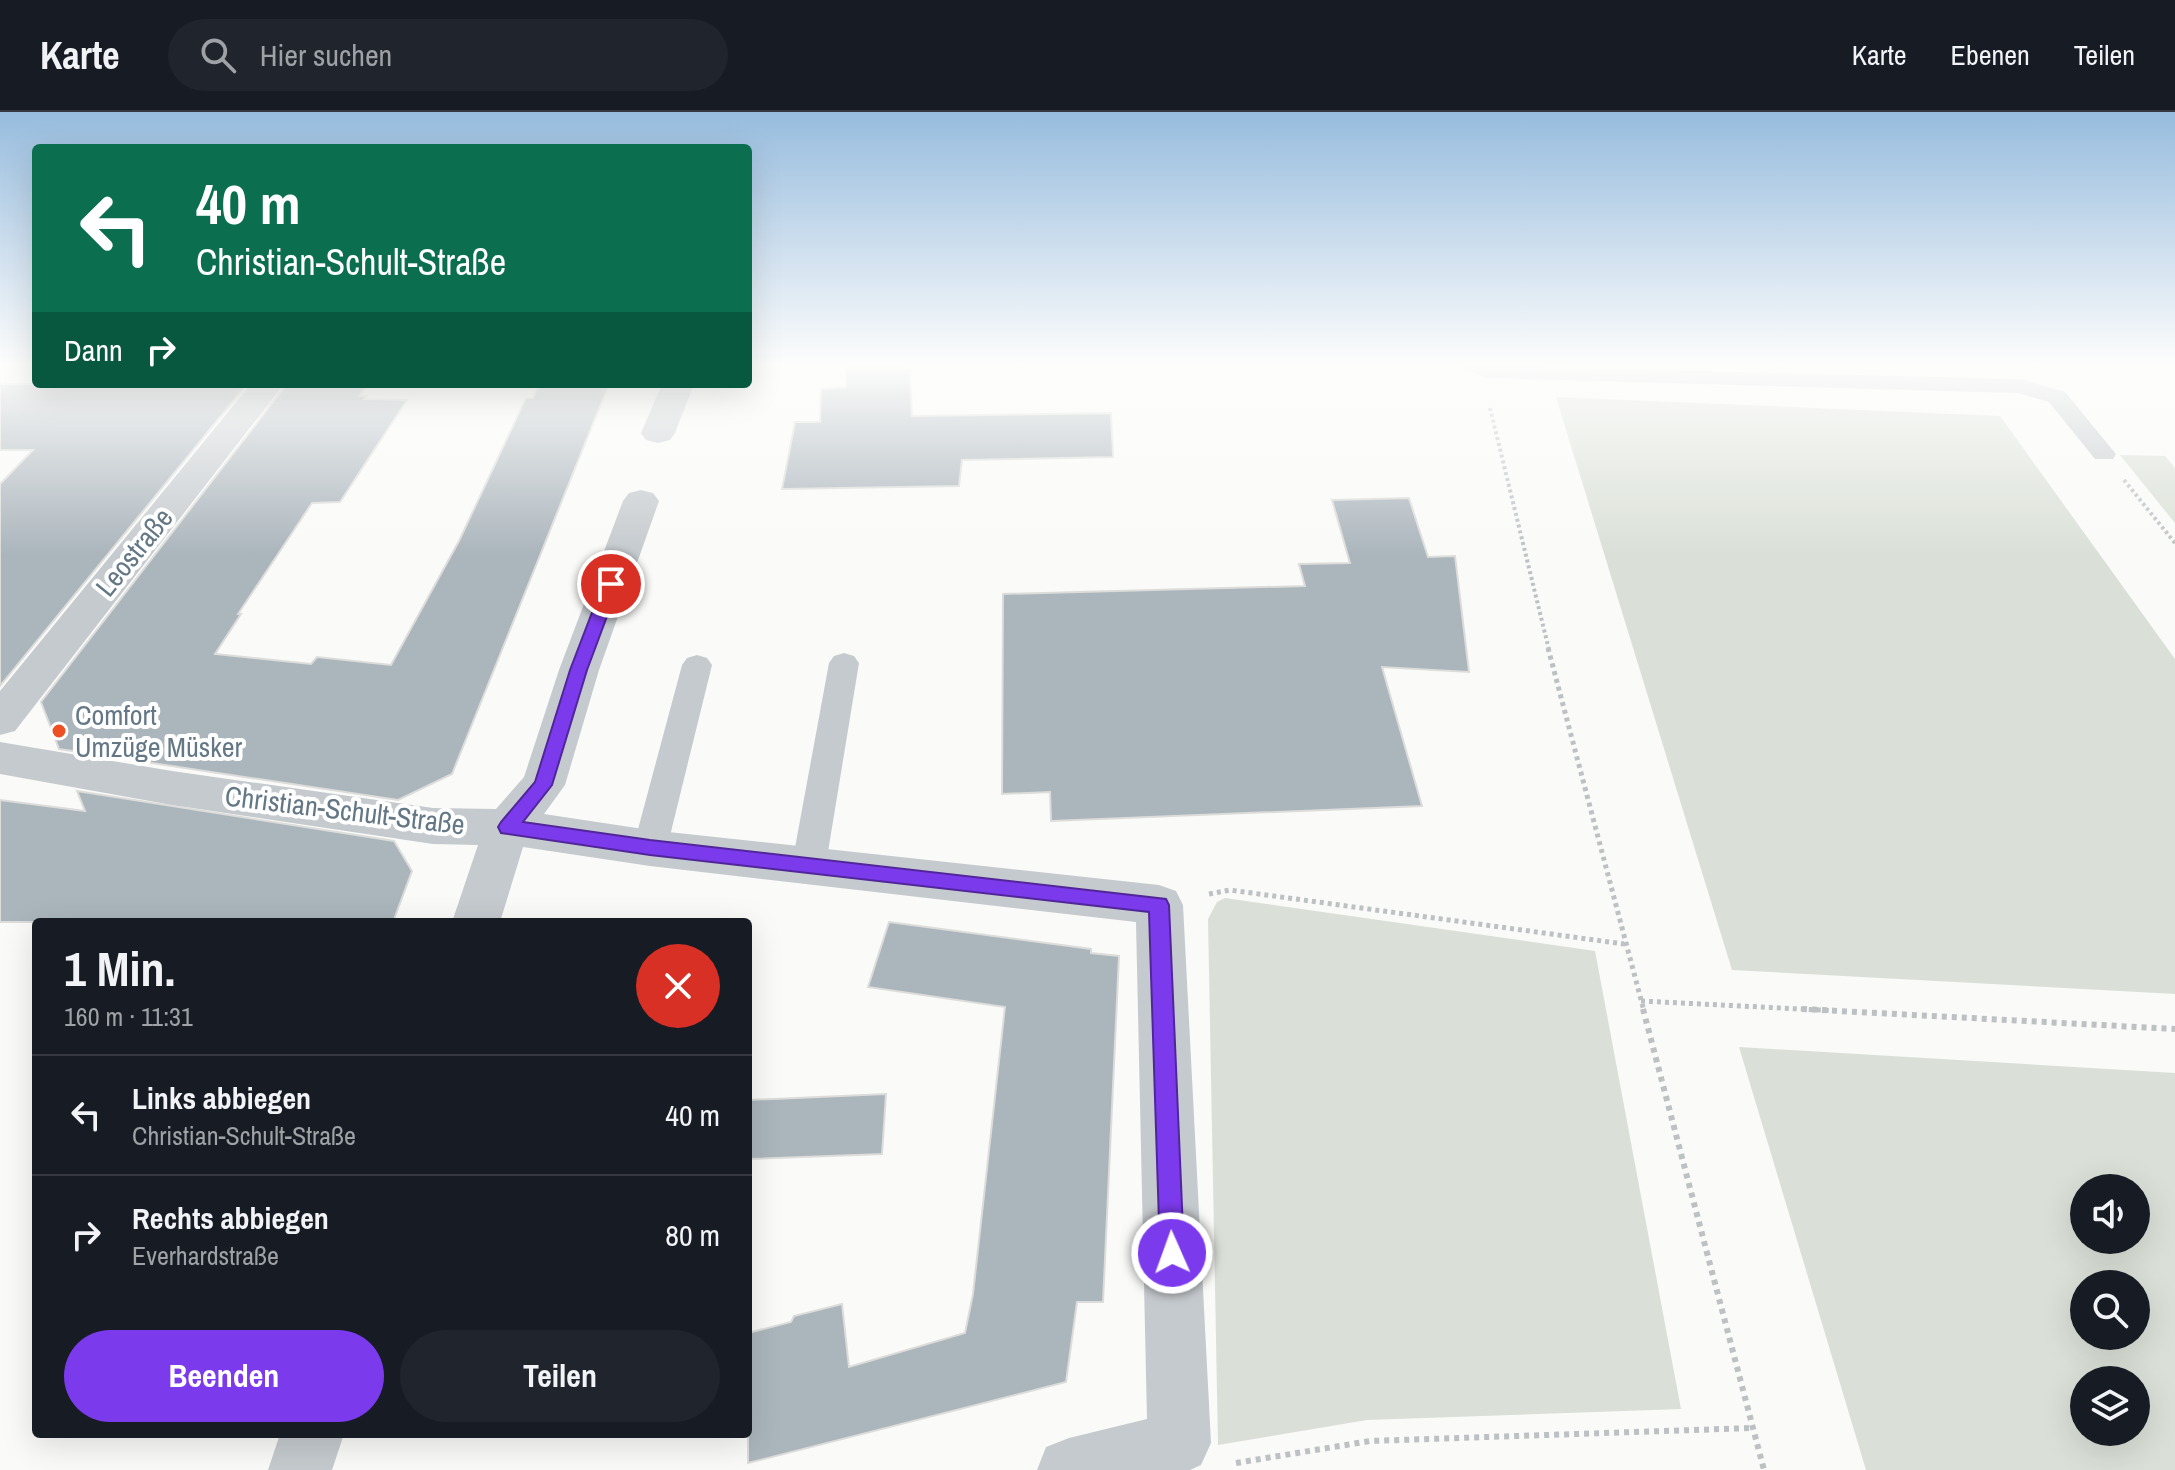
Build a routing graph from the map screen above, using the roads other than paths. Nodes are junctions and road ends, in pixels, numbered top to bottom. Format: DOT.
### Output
graph roads {
  1 [pos="233,428"];
  2 [pos="660,428"];
  3 [pos="2085,428"];
  4 [pos="658,433"];
  5 [pos="2104,454"];
  6 [pos="641,501"];
  7 [pos="844,663"];
  8 [pos="697,665"];
  9 [pos="0,720"];
  10 [pos="0,758"];
  11 [pos="507,827"];
  12 [pos="650,848"];
  13 [pos="809,864"];
  14 [pos="477,918"];
  15 [pos="311,1438"];
  16 [pos="300,1470"];
  17 [pos="1069,1470"];
  1 -- 9 [label="street, Leostraße"];
  2 -- 4 [label="street"];
  3 -- 5 [label="lane"];
  6 -- 11 [label="street"];
  7 -- 13 [label="lane"];
  8 -- 12 [label="lane"];
  10 -- 11 [label="street, Christian-Schult-Straße"];
  11 -- 12 [label="street, Christian-Schult-Straße"];
  11 -- 14 [label="street"];
  12 -- 13 [label="street, Christian-Schult-Straße"];
  13 -- 17 [label="street, Christian-Schult-Straße"];
  15 -- 16 [label="street"];
}
